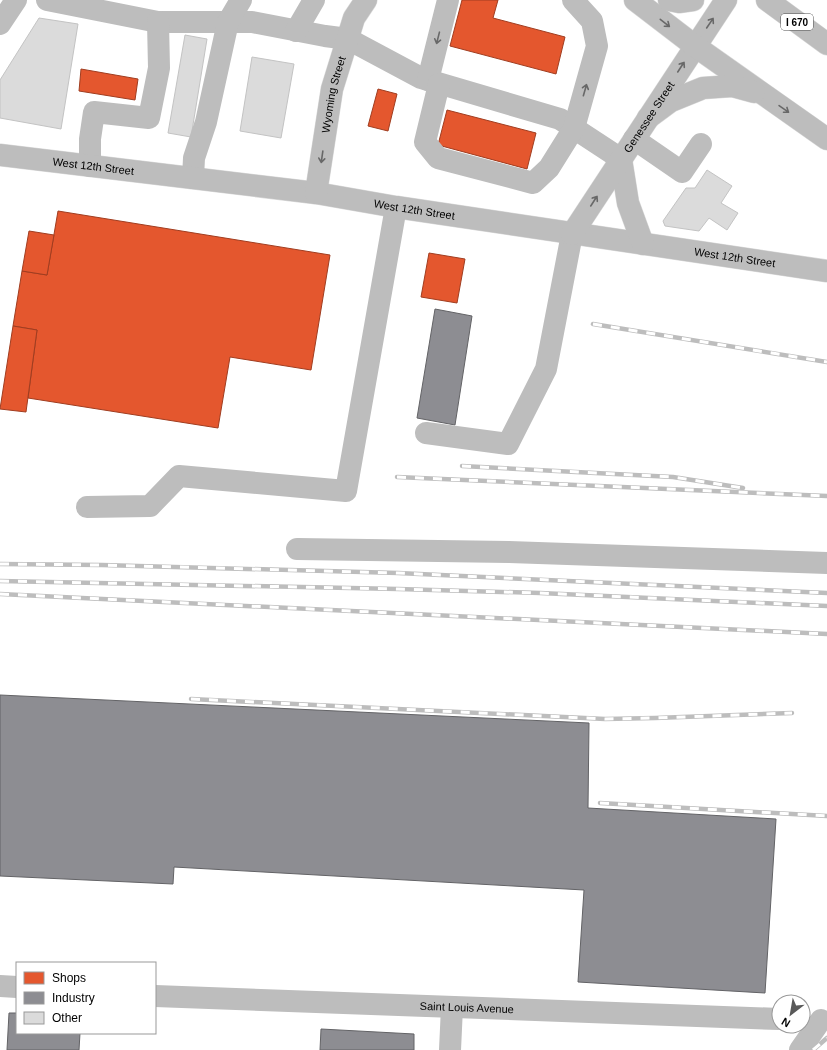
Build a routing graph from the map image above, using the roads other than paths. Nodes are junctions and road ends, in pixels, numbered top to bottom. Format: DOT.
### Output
graph roads {
  1 [pos="16,0"];
  2 [pos="47,0"];
  3 [pos="241,0"];
  4 [pos="314,0"];
  5 [pos="366,0"];
  6 [pos="448,0"];
  7 [pos="573,0"];
  8 [pos="635,0"];
  9 [pos="669,0"];
  10 [pos="693,0"];
  11 [pos="726,0"];
  12 [pos="767,0"];
  13 [pos="158,22"];
  14 [pos="228,22"];
  15 [pos="0,24"];
  16 [pos="296,30"];
  17 [pos="348,39"];
  18 [pos="827,44"];
  19 [pos="695,46"];
  20 [pos="434,82"];
  21 [pos="764,95"];
  22 [pos="648,118"];
  23 [pos="574,128"];
  24 [pos="634,139"];
  25 [pos="827,140"];
  26 [pos="701,144"];
  27 [pos="0,155"];
  28 [pos="621,159"];
  29 [pos="90,166"];
  30 [pos="193,178"];
  31 [pos="316,193"];
  32 [pos="396,207"];
  33 [pos="572,234"];
  34 [pos="643,244"];
  35 [pos="827,271"];
  36 [pos="426,433"];
  37 [pos="87,506"];
  38 [pos="297,549"];
  39 [pos="827,563"];
  40 [pos="0,986"];
  41 [pos="16,987"];
  42 [pos="156,996"];
  43 [pos="452,1006"];
  44 [pos="771,1019"];
  45 [pos="817,1020"];
  46 [pos="450,1050"];
  47 [pos="800,1050"];
  1 -- 15 [label="main road"];
  2 -- 13 [label="main road"];
  3 -- 14 [label="main road"];
  4 -- 16 [label="main road"];
  5 -- 17 [label="main road, Wyoming Street"];
  6 -- 20 [label="main road, one-way"];
  23 -- 7 [label="main road, one-way"];
  8 -- 19 [label="main road, one-way"];
  9 -- 10 [label="main road"];
  19 -- 11 [label="main road, Genessee Street, one-way"];
  12 -- 18 [label="main road, I 670"];
  13 -- 14 [label="main road"];
  13 -- 29 [label="main road"];
  14 -- 16 [label="main road"];
  14 -- 30 [label="main road"];
  16 -- 17 [label="main road"];
  17 -- 20 [label="main road"];
  17 -- 31 [label="main road, Wyoming Street, one-way"];
  19 -- 21 [label="main road"];
  22 -- 19 [label="main road, Genessee Street, one-way"];
  20 -- 23 [label="main road"];
  20 -- 23 [label="main road"];
  21 -- 22 [label="main road"];
  21 -- 25 [label="main road, one-way"];
  22 -- 24 [label="main road, Genessee Street"];
  23 -- 28 [label="main road"];
  24 -- 26 [label="main road"];
  24 -- 28 [label="main road, Genessee Street"];
  27 -- 29 [label="main road, West 12th Street"];
  33 -- 28 [label="main road, Genessee Street, one-way"];
  28 -- 34 [label="main road"];
  29 -- 30 [label="main road, West 12th Street"];
  30 -- 31 [label="main road, West 12th Street"];
  31 -- 32 [label="main road, West 12th Street"];
  32 -- 33 [label="main road, West 12th Street"];
  32 -- 37 [label="main road"];
  33 -- 34 [label="main road, West 12th Street"];
  33 -- 36 [label="main road"];
  34 -- 35 [label="main road, West 12th Street"];
  38 -- 39 [label="main road"];
  40 -- 41 [label="main road"];
  42 -- 43 [label="main road, Saint Louis Avenue"];
  43 -- 44 [label="main road, Saint Louis Avenue"];
  43 -- 46 [label="main road"];
  45 -- 47 [label="main road"];
}
